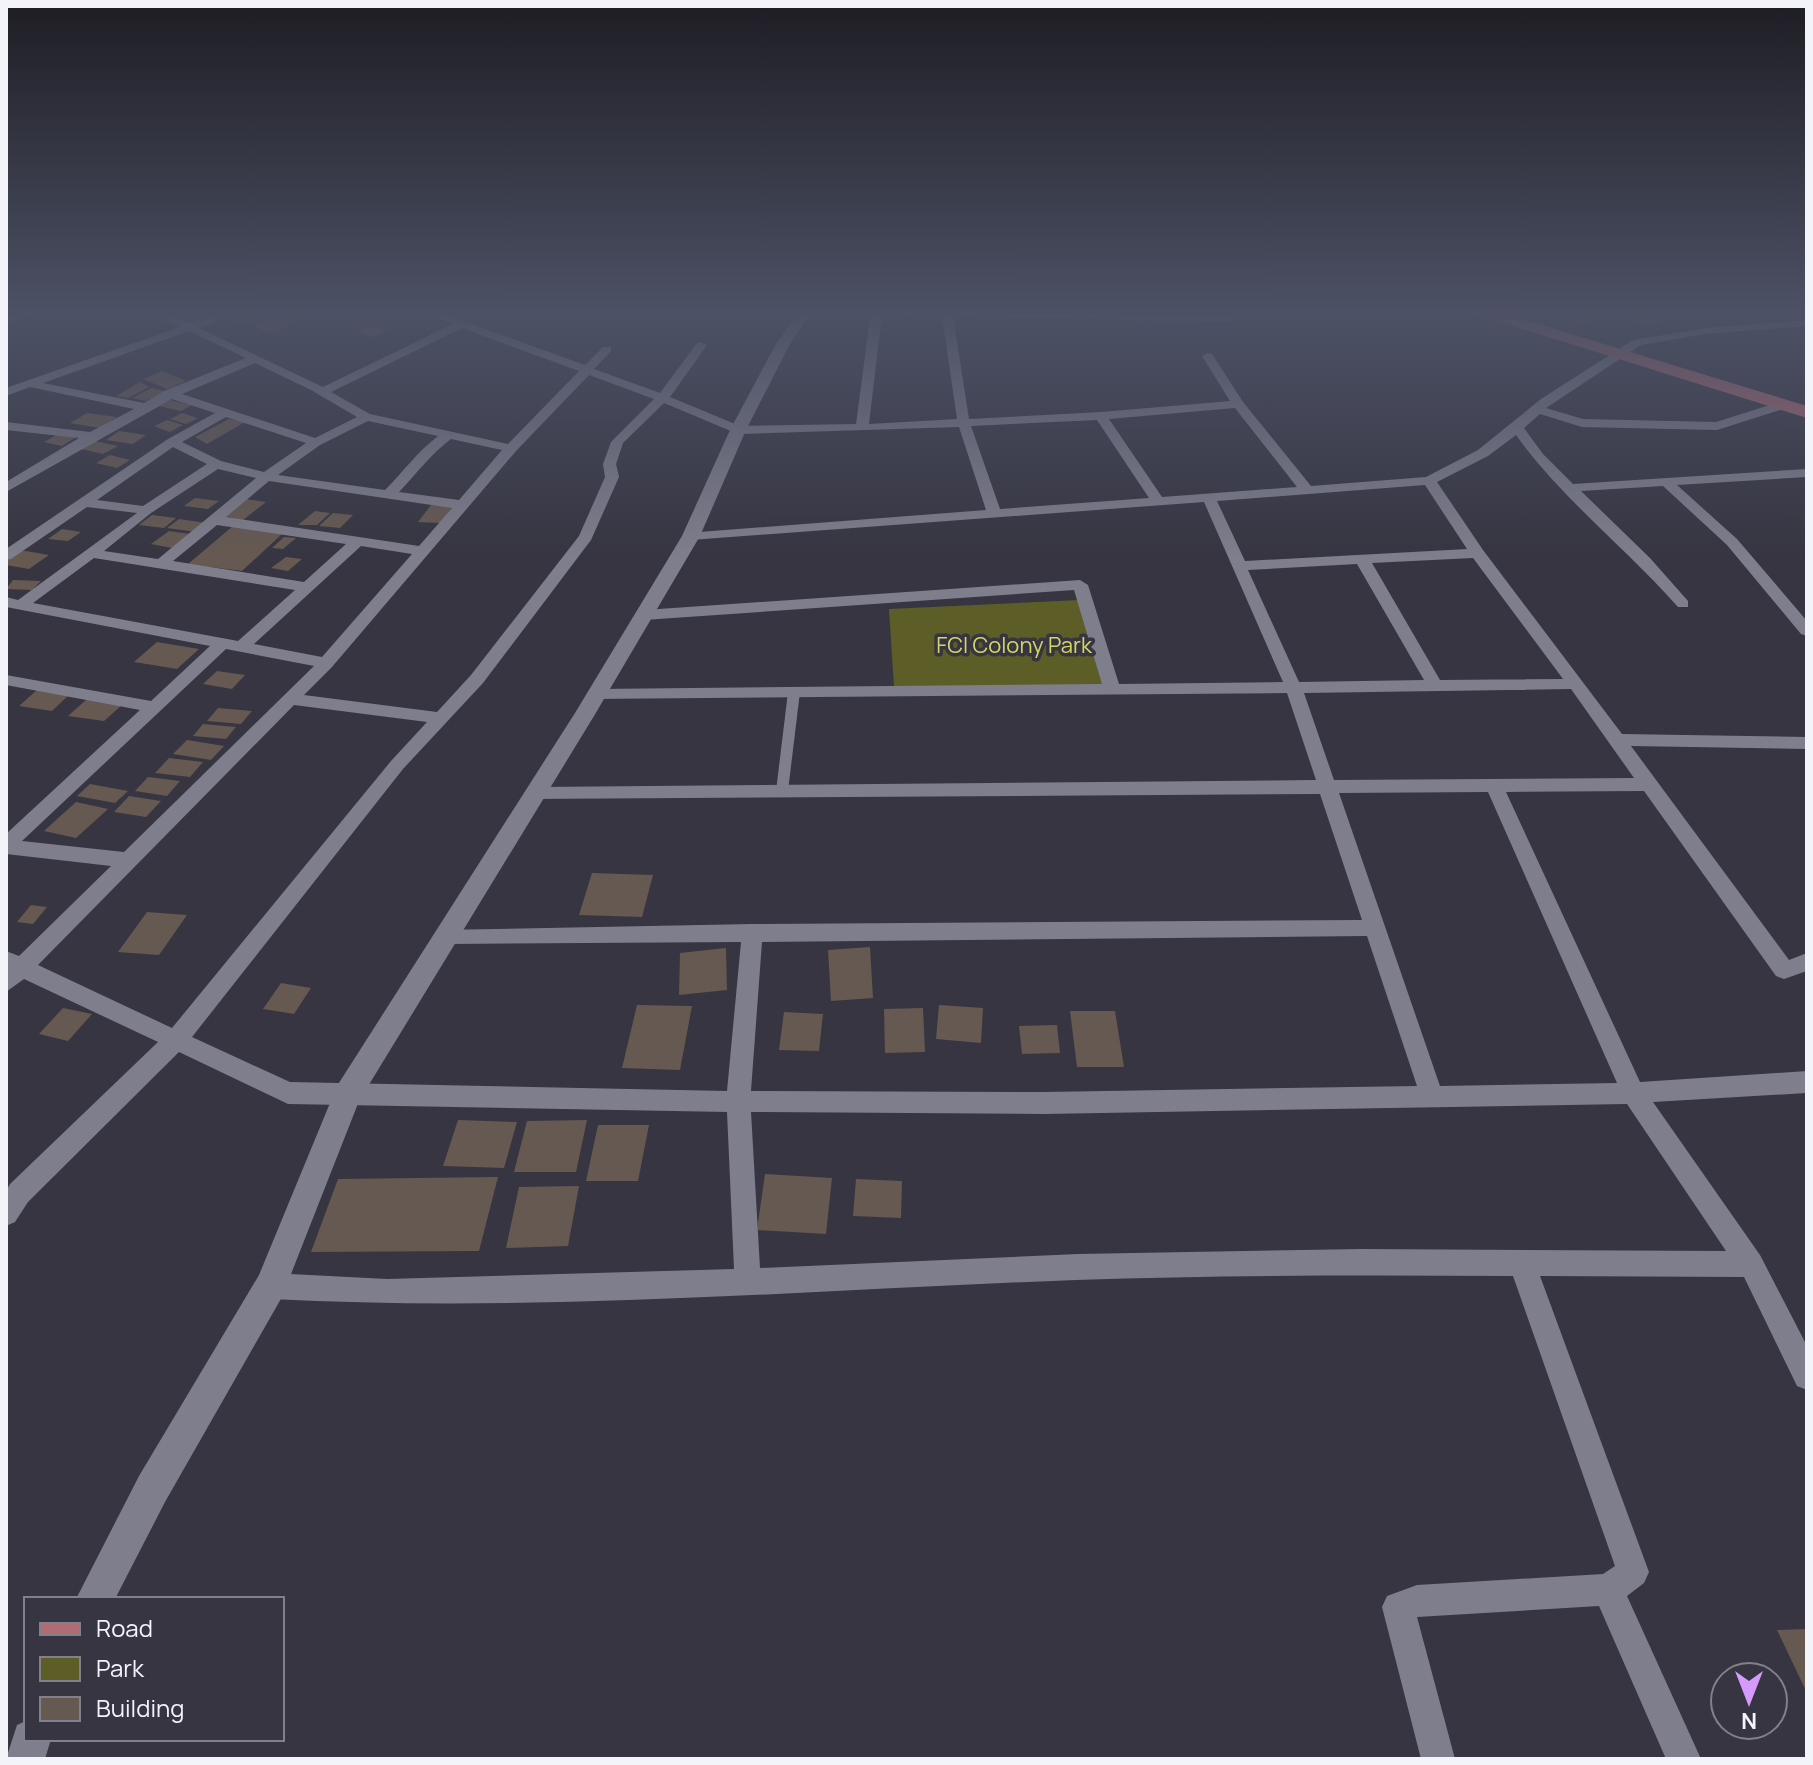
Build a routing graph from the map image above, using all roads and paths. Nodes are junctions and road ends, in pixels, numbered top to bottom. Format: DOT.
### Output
graph roads {
  1 [pos="75,393"];
  2 [pos="323,393"];
  3 [pos="565,393"];
  4 [pos="651,393"];
  5 [pos="666,393"];
  6 [pos="757,393"];
  7 [pos="866,393"];
  8 [pos="962,393"];
  9 [pos="1231,393"];
  10 [pos="1560,393"];
  11 [pos="1748,393"];
  12 [pos="1767,393"];
  13 [pos="168,394"];
  14 [pos="663,398"];
  15 [pos="1238,404"];
  16 [pos="1782,405"];
  17 [pos="1807,405"];
  18 [pos="144,407"];
  19 [pos="1538,409"];
  20 [pos="226,412"];
  21 [pos="1807,412"];
  22 [pos="1101,416"];
  23 [pos="366,417"];
  24 [pos="964,424"];
  25 [pos="6,426"];
  26 [pos="862,428"];
  27 [pos="1517,428"];
  28 [pos="738,430"];
  29 [pos="448,435"];
  30 [pos="91,436"];
  31 [pos="172,442"];
  32 [pos="316,442"];
  33 [pos="511,448"];
  34 [pos="216,464"];
  35 [pos="1807,473"];
  36 [pos="266,477"];
  37 [pos="1429,481"];
  38 [pos="1668,484"];
  39 [pos="6,488"];
  40 [pos="1572,488"];
  41 [pos="1307,490"];
  42 [pos="389,494"];
  43 [pos="1208,496"];
  44 [pos="1158,501"];
  45 [pos="84,502"];
  46 [pos="462,505"];
  47 [pos="146,510"];
  48 [pos="994,513"];
  49 [pos="215,520"];
  50 [pos="691,536"];
  51 [pos="357,542"];
  52 [pos="423,551"];
  53 [pos="92,553"];
  54 [pos="1477,553"];
  55 [pos="6,556"];
  56 [pos="1362,559"];
  57 [pos="161,564"];
  58 [pos="1239,566"];
  59 [pos="306,587"];
  60 [pos="13,603"];
  61 [pos="1683,604"];
  62 [pos="644,615"];
  63 [pos="1807,631"];
  64 [pos="232,645"];
  65 [pos="326,663"];
  66 [pos="6,680"];
  67 [pos="1576,684"];
  68 [pos="1435,685"];
  69 [pos="1293,686"];
  70 [pos="1112,689"];
  71 [pos="794,692"];
  72 [pos="597,695"];
  73 [pos="289,699"];
  74 [pos="154,707"];
  75 [pos="441,718"];
  76 [pos="1617,740"];
  77 [pos="1807,743"];
  78 [pos="1649,784"];
  79 [pos="1494,785"];
  80 [pos="1326,786"];
  81 [pos="782,791"];
  82 [pos="535,794"];
  83 [pos="6,846"];
  84 [pos="127,860"];
  85 [pos="1374,928"];
  86 [pos="752,932"];
  87 [pos="446,936"];
  88 [pos="14,962"];
  89 [pos="1807,962"];
  90 [pos="6,983"];
  91 [pos="177,1039"];
  92 [pos="1807,1082"];
  93 [pos="1633,1093"];
  94 [pos="347,1095"];
  95 [pos="1432,1097"];
  96 [pos="738,1101"];
  97 [pos="6,1213"];
  98 [pos="1522,1264"];
  99 [pos="1751,1264"];
  100 [pos="748,1282"];
  101 [pos="271,1286"];
  102 [pos="1807,1376"];
  103 [pos="1608,1590"];
  104 [pos="96,1597"];
  105 [pos="1438,1759"];
  106 [pos="1684,1759"];
  1 -- 18 [label="street"];
  2 -- 23 [label="street"];
  3 -- 33 [label="street"];
  4 -- 14 [label="street"];
  5 -- 14 [label="street"];
  6 -- 28 [label="street"];
  7 -- 26 [label="street"];
  8 -- 24 [label="street"];
  9 -- 15 [label="street"];
  10 -- 19 [label="street"];
  11 -- 16 [label="main road"];
  12 -- 17 [label="main road"];
  13 -- 18 [label="street"];
  13 -- 20 [label="street"];
  14 -- 28 [label="street"];
  14 -- 75 [label="street"];
  15 -- 22 [label="street"];
  15 -- 41 [label="street"];
  16 -- 19 [label="street"];
  16 -- 21 [label="main road"];
  18 -- 30 [label="street"];
  19 -- 27 [label="street"];
  20 -- 31 [label="street"];
  20 -- 32 [label="street"];
  22 -- 24 [label="street"];
  22 -- 44 [label="street"];
  23 -- 29 [label="street"];
  23 -- 32 [label="street"];
  24 -- 26 [label="street"];
  24 -- 48 [label="street"];
  25 -- 30 [label="street"];
  26 -- 28 [label="street"];
  27 -- 37 [label="street"];
  27 -- 40 [label="street"];
  28 -- 50 [label="street"];
  29 -- 33 [label="street"];
  29 -- 42 [label="street"];
  30 -- 39 [label="street"];
  31 -- 34 [label="street"];
  31 -- 45 [label="street"];
  32 -- 36 [label="street"];
  33 -- 46 [label="street"];
  34 -- 36 [label="street"];
  34 -- 47 [label="street"];
  35 -- 38 [label="street"];
  36 -- 42 [label="street"];
  36 -- 49 [label="street"];
  37 -- 41 [label="street"];
  37 -- 54 [label="street"];
  38 -- 40 [label="street"];
  38 -- 63 [label="street"];
  40 -- 61 [label="street"];
  41 -- 43 [label="street"];
  42 -- 46 [label="street"];
  43 -- 44 [label="street"];
  43 -- 58 [label="street"];
  44 -- 48 [label="street"];
  45 -- 47 [label="street"];
  45 -- 55 [label="street"];
  46 -- 52 [label="street"];
  47 -- 53 [label="street"];
  48 -- 50 [label="street"];
  49 -- 51 [label="street"];
  49 -- 57 [label="street"];
  50 -- 62 [label="street"];
  51 -- 52 [label="street"];
  51 -- 59 [label="street"];
  52 -- 65 [label="street"];
  53 -- 57 [label="street"];
  53 -- 60 [label="street"];
  54 -- 56 [label="street"];
  54 -- 67 [label="street"];
  56 -- 58 [label="street"];
  56 -- 68 [label="street"];
  57 -- 59 [label="street"];
  58 -- 69 [label="street"];
  59 -- 64 [label="street"];
  60 -- 64 [label="street"];
  62 -- 70 [label="street"];
  62 -- 72 [label="street"];
  64 -- 65 [label="street"];
  64 -- 74 [label="street"];
  65 -- 73 [label="street"];
  66 -- 74 [label="street"];
  67 -- 68 [label="street"];
  67 -- 76 [label="street"];
  68 -- 69 [label="street"];
  69 -- 70 [label="street"];
  69 -- 80 [label="street"];
  70 -- 71 [label="street"];
  71 -- 72 [label="street"];
  71 -- 81 [label="street"];
  72 -- 82 [label="street"];
  73 -- 75 [label="street"];
  73 -- 84 [label="street"];
  74 -- 83 [label="street"];
  75 -- 91 [label="street"];
  76 -- 77 [label="street"];
  76 -- 78 [label="street"];
  78 -- 79 [label="street"];
  78 -- 89 [label="street"];
  79 -- 80 [label="street"];
  79 -- 93 [label="street"];
  80 -- 81 [label="street"];
  80 -- 85 [label="street"];
  81 -- 82 [label="street"];
  82 -- 87 [label="street"];
  83 -- 84 [label="street"];
  84 -- 88 [label="street"];
  85 -- 86 [label="street"];
  85 -- 95 [label="street"];
  86 -- 87 [label="street"];
  86 -- 96 [label="street"];
  87 -- 94 [label="street"];
  88 -- 90 [label="street"];
  88 -- 91 [label="street"];
  91 -- 94 [label="street"];
  91 -- 97 [label="street"];
  92 -- 93 [label="street"];
  93 -- 95 [label="street"];
  93 -- 99 [label="street"];
  94 -- 96 [label="street"];
  94 -- 101 [label="street"];
  95 -- 96 [label="street"];
  96 -- 100 [label="street"];
  98 -- 99 [label="street"];
  98 -- 100 [label="street"];
  98 -- 103 [label="street"];
  99 -- 102 [label="street"];
  100 -- 101 [label="street"];
  101 -- 104 [label="street"];
  103 -- 105 [label="street"];
  103 -- 106 [label="street"];
}
